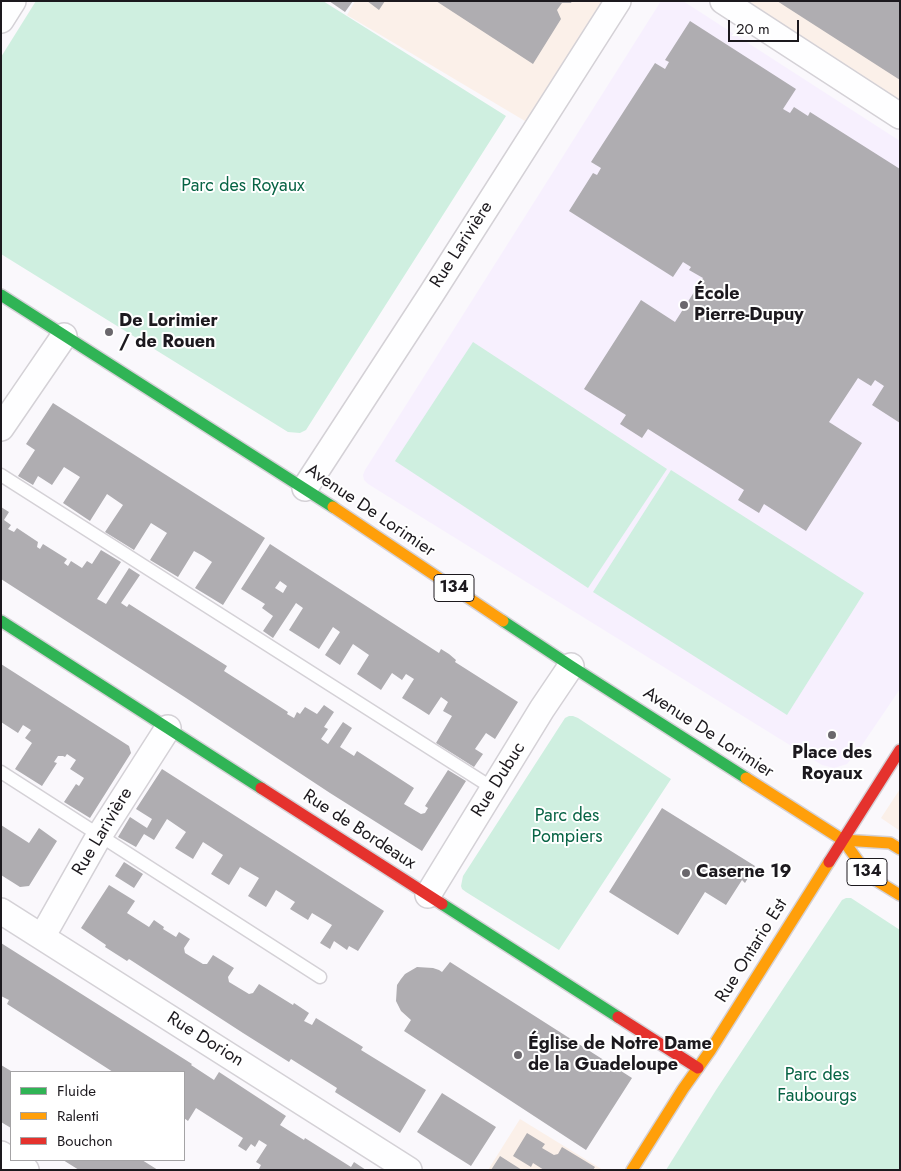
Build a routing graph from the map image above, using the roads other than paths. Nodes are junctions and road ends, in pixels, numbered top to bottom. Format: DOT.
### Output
graph roads {
  1 [pos="12,1"];
  2 [pos="618,1"];
  3 [pos="723,1"];
  4 [pos="1,20"];
  5 [pos="900,116"];
  6 [pos="1,295"];
  7 [pos="64,336"];
  8 [pos="1,428"];
  9 [pos="1,475"];
  10 [pos="305,488"];
  11 [pos="1,621"];
  12 [pos="571,666"];
  13 [pos="168,728"];
  14 [pos="900,750"];
  15 [pos="1,772"];
  16 [pos="494,788"];
  17 [pos="93,832"];
  18 [pos="843,840"];
  19 [pos="900,849"];
  20 [pos="428,895"];
  21 [pos="900,895"];
  22 [pos="1,911"];
  23 [pos="42,937"];
  24 [pos="320,977"];
  25 [pos="698,1068"];
  26 [pos="12,1161"];
  27 [pos="26,1170"];
  28 [pos="410,1170"];
  29 [pos="632,1170"];
  1 -- 4 [label="street"];
  2 -- 10 [label="street, Rue Larivière"];
  3 -- 5 [label="street"];
  6 -- 7 [label="main road, Avenue De Lorimier / 134"];
  7 -- 8 [label="street"];
  7 -- 10 [label="main road, Avenue De Lorimier / 134"];
  9 -- 16 [label="lane"];
  10 -- 12 [label="main road, Avenue De Lorimier / 134"];
  11 -- 13 [label="main road, Rue de Bordeaux"];
  12 -- 16 [label="street, Rue Dubuc"];
  12 -- 18 [label="main road, Avenue De Lorimier / 134"];
  13 -- 17 [label="street, Rue Larivière"];
  13 -- 20 [label="main road, Rue de Bordeaux"];
  14 -- 18 [label="main road, Rue Ontario Est"];
  15 -- 17 [label="lane"];
  16 -- 20 [label="street, Rue Dubuc"];
  17 -- 23 [label="street, Rue Larivière"];
  17 -- 24 [label="lane"];
  18 -- 19 [label="main road, Avenue De Lorimier"];
  18 -- 21 [label="main road, Avenue De Lorimier / 134"];
  18 -- 25 [label="main road, Rue Ontario Est"];
  20 -- 25 [label="main road, Rue de Bordeaux"];
  22 -- 23 [label="street, Rue Dorion"];
  23 -- 28 [label="street, Rue Dorion"];
  25 -- 29 [label="main road, Rue Ontario Est"];
  26 -- 27 [label="street"];
}
